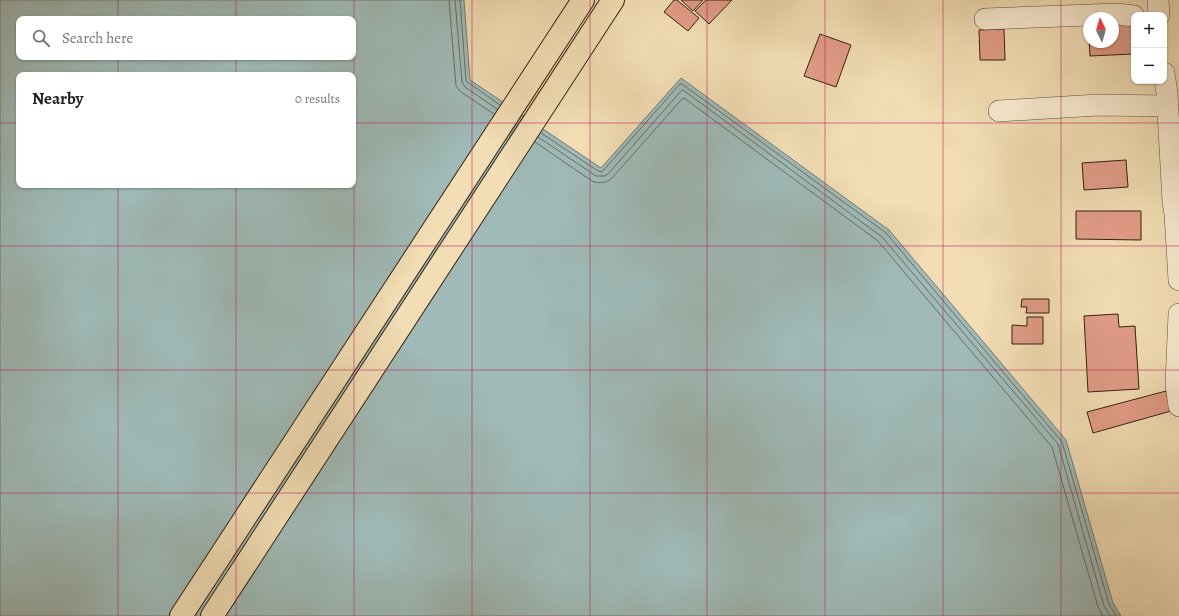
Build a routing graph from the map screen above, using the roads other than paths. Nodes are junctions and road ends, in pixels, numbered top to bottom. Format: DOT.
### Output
graph roads {
  1 [pos="583,0"];
  2 [pos="613,0"];
  3 [pos="1158,0"];
  4 [pos="1159,12"];
  5 [pos="1131,16"];
  6 [pos="985,19"];
  7 [pos="1166,84"];
  8 [pos="1168,106"];
  9 [pos="999,112"];
  10 [pos="1179,280"];
  11 [pos="1179,314"];
  12 [pos="1179,406"];
  13 [pos="181,616"];
  14 [pos="212,616"];
  1 -- 13 [label="main road"];
  2 -- 14 [label="main road"];
  3 -- 4 [label="street"];
  5 -- 6 [label="street"];
  7 -- 8 [label="street"];
  8 -- 9 [label="street"];
  8 -- 10 [label="street"];
  11 -- 12 [label="street"];
}
